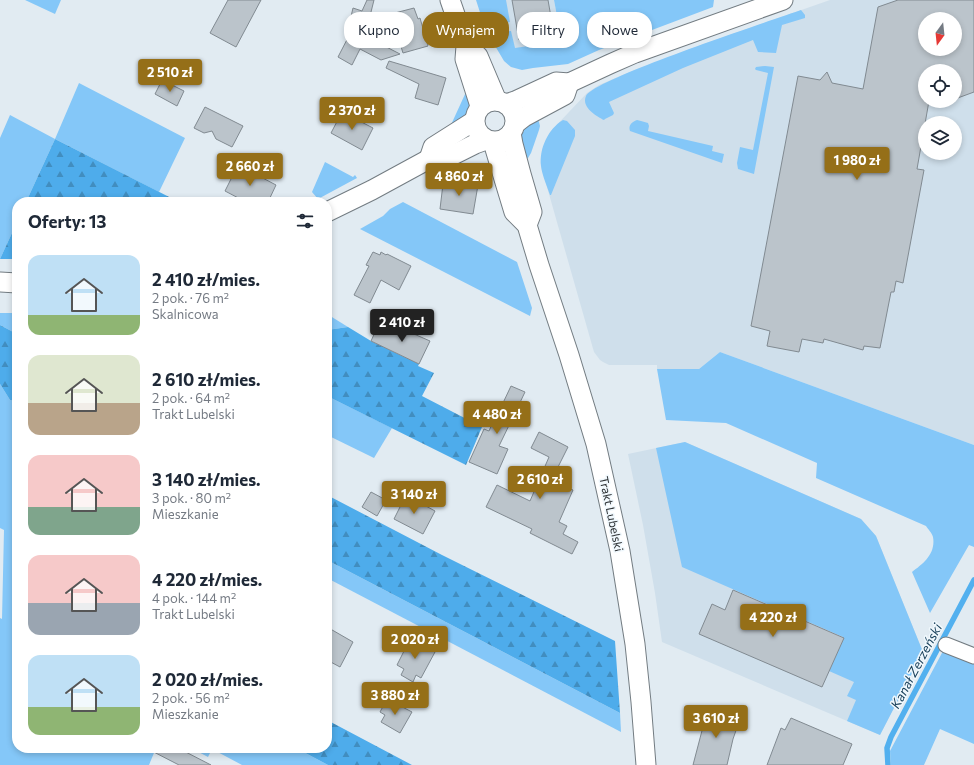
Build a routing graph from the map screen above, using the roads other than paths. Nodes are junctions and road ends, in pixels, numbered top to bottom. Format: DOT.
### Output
graph roads {
  1 [pos="450,0"];
  2 [pos="783,0"];
  3 [pos="569,83"];
  4 [pos="489,108"];
  5 [pos="513,128"];
  6 [pos="490,141"];
  7 [pos="428,159"];
  8 [pos="332,210"];
  9 [pos="527,225"];
  10 [pos="0,282"];
  11 [pos="12,282"];
  12 [pos="946,645"];
  13 [pos="974,656"];
  14 [pos="646,765"];
  1 -- 4 [label="street"];
  2 -- 3 [label="street"];
  3 -- 4 [label="street"];
  3 -- 5 [label="street"];
  4 -- 5 [label="street"];
  4 -- 6 [label="street"];
  4 -- 7 [label="street"];
  5 -- 6 [label="street"];
  5 -- 9 [label="street, Trakt Lubelski"];
  6 -- 7 [label="street"];
  6 -- 9 [label="street, Trakt Lubelski"];
  7 -- 8 [label="street"];
  9 -- 14 [label="street, Trakt Lubelski"];
  10 -- 11 [label="street"];
  12 -- 13 [label="street"];
}
